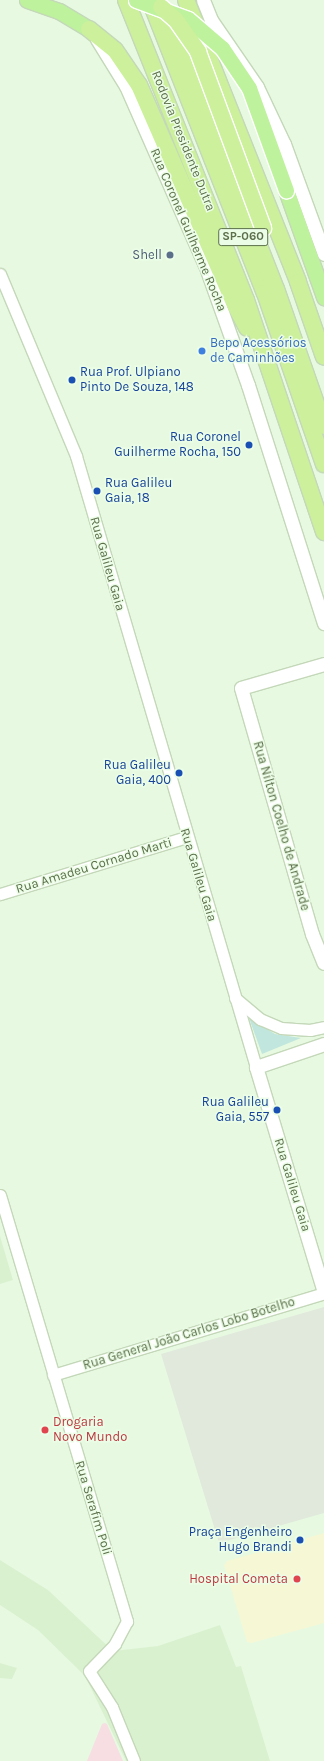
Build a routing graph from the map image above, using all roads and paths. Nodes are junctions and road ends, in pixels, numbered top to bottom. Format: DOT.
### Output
graph roads {
  1 [pos="27,0"];
  2 [pos="126,0"];
  3 [pos="129,0"];
  4 [pos="136,0"];
  5 [pos="186,0"];
  6 [pos="203,0"];
  7 [pos="158,2"];
  8 [pos="135,21"];
  9 [pos="89,29"];
  10 [pos="324,254"];
  11 [pos="0,274"];
  12 [pos="324,297"];
  13 [pos="264,357"];
  14 [pos="324,357"];
  15 [pos="322,419"];
  16 [pos="324,464"];
  17 [pos="324,532"];
  18 [pos="324,623"];
  19 [pos="324,664"];
  20 [pos="187,837"];
  21 [pos="0,894"];
  22 [pos="324,963"];
  23 [pos="235,998"];
  24 [pos="324,1027"];
  25 [pos="324,1044"];
  26 [pos="256,1067"];
  27 [pos="0,1195"];
  28 [pos="324,1293"];
  29 [pos="53,1375"];
  30 [pos="134,1761"];
  1 -- 9 [label="highway"];
  2 -- 8 [label="highway, Rodovia Presidente Dutra"];
  3 -- 8 [label="highway"];
  4 -- 7 [label="highway, bridge"];
  5 -- 14 [label="highway, SP-060"];
  6 -- 10 [label="main road"];
  7 -- 12 [label="highway, bridge"];
  7 -- 15 [label="highway, SP-060"];
  7 -- 15 [label="highway, bridge"];
  7 -- 16 [label="highway, Rodovia Presidente Dutra / SP-060"];
  8 -- 13 [label="highway, Rodovia Presidente Dutra / SP-060"];
  9 -- 13 [label="highway"];
  9 -- 18 [label="main road, Rua Coronel Guilherme Rocha"];
  11 -- 20 [label="street, Rua Galileu Gaia"];
  13 -- 17 [label="highway, Rodovia Presidente Dutra / SP-060"];
  19 -- 22 [label="main road, Rua Nílton Coelho de Andrade"];
  20 -- 21 [label="street, Rua Amadeu Cornado Marti"];
  20 -- 23 [label="street, Rua Galileu Gaia"];
  23 -- 24 [label="street"];
  23 -- 26 [label="street, Rua Galileu Gaia"];
  25 -- 26 [label="main road"];
  26 -- 28 [label="main road, Rua Galileu Gaia"];
  27 -- 29 [label="street, Rua Serafim Poli"];
  28 -- 29 [label="street, Rua General João Carlos Lobo Botelho"];
  29 -- 30 [label="street, Rua Serafim Poli"];
}
